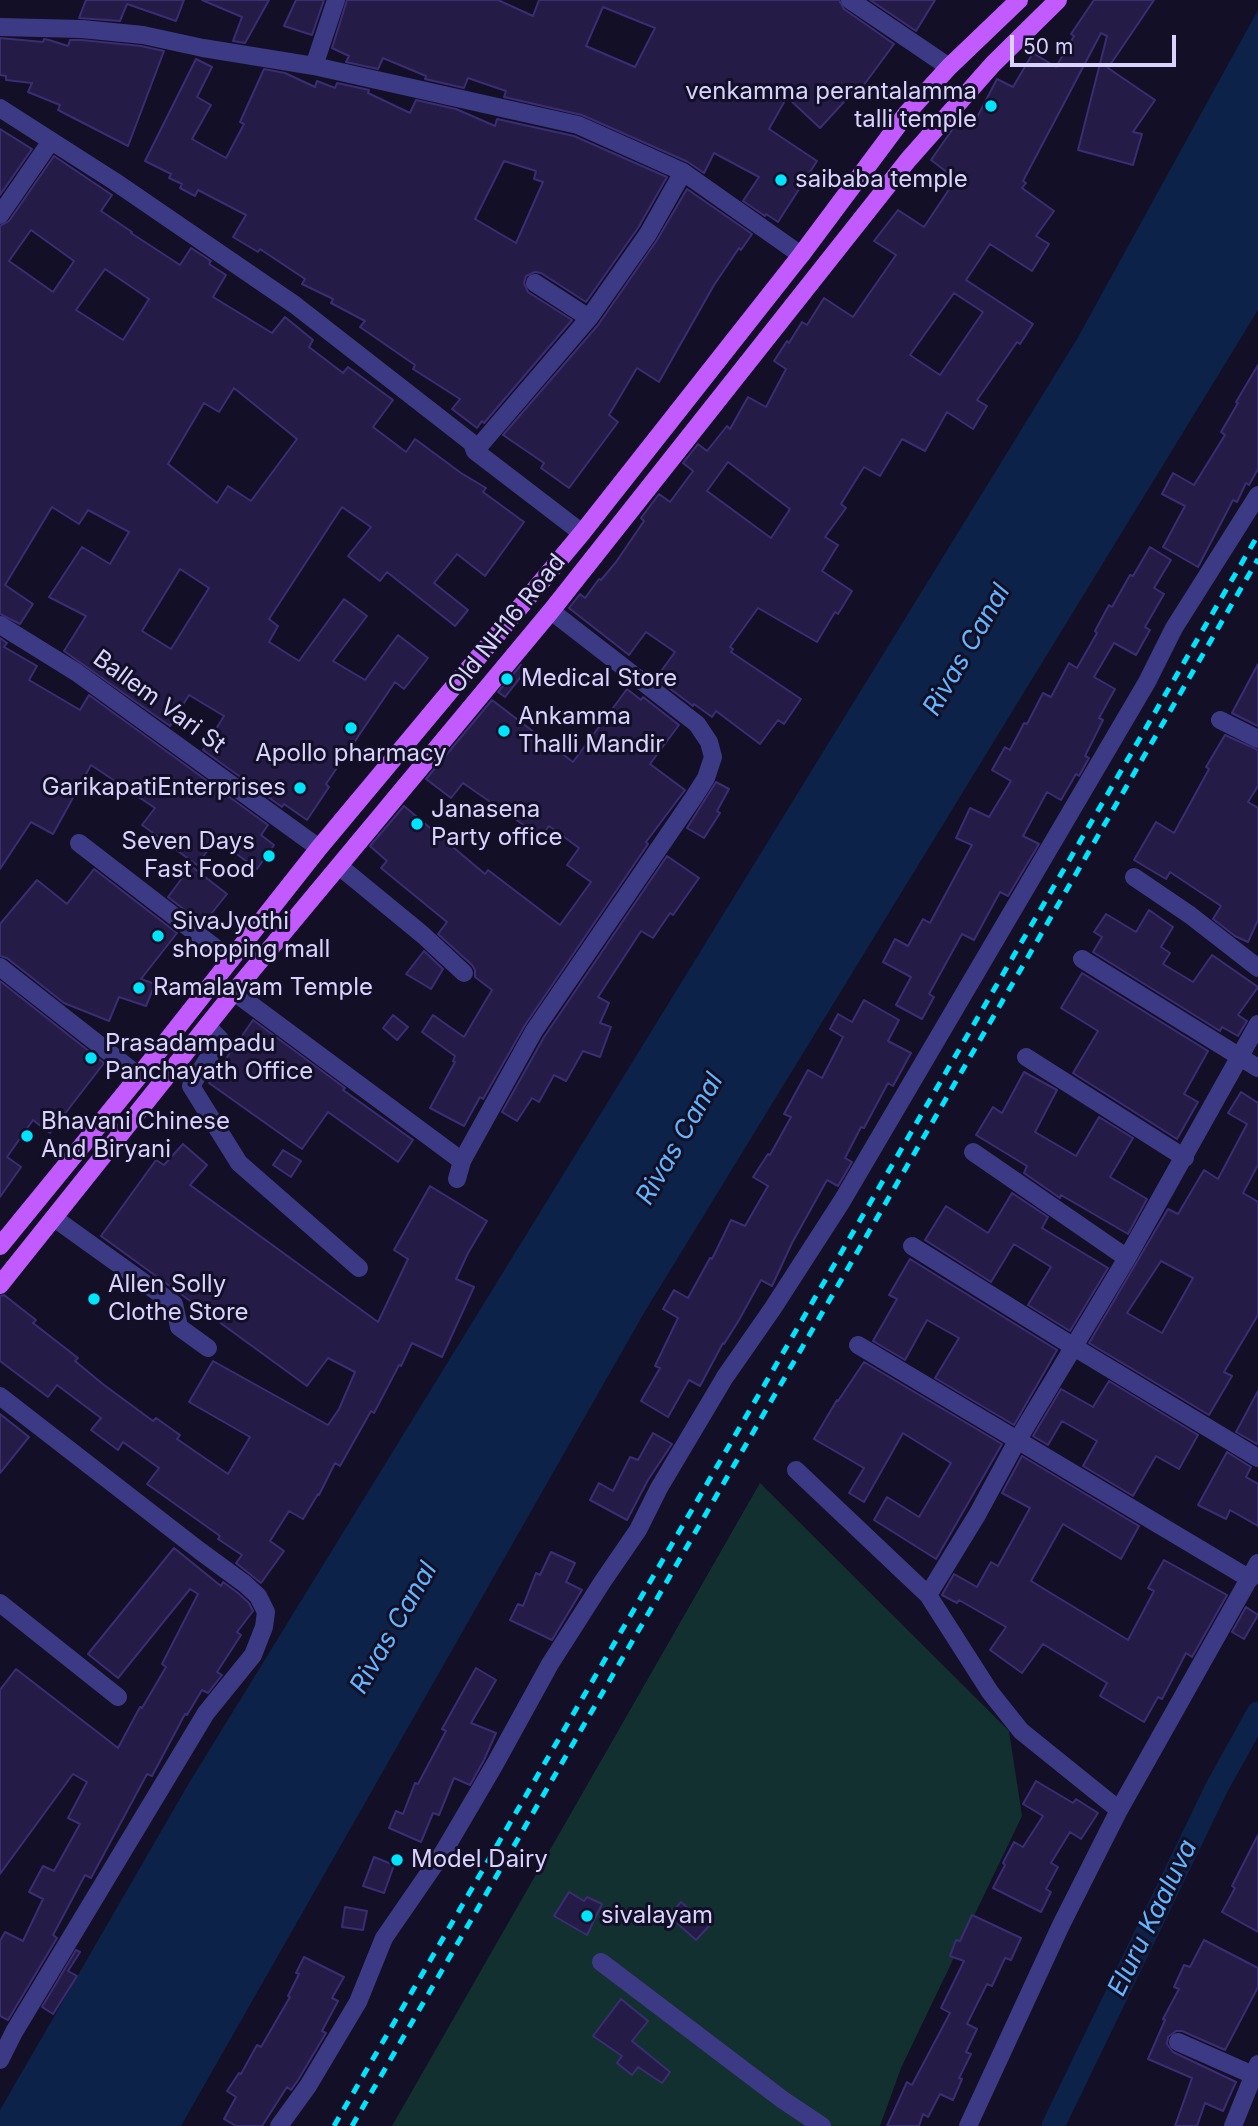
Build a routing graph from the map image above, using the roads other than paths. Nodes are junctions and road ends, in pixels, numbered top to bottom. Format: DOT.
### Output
graph roads {
  1 [pos="336,0"];
  2 [pos="850,0"];
  3 [pos="1019,0"];
  4 [pos="1058,0"];
  5 [pos="0,27"];
  6 [pos="314,66"];
  7 [pos="949,67"];
  8 [pos="0,108"];
  9 [pos="51,141"];
  10 [pos="683,172"];
  11 [pos="0,215"];
  12 [pos="801,255"];
  13 [pos="535,283"];
  14 [pos="589,318"];
  15 [pos="475,451"];
  16 [pos="1258,495"];
  17 [pos="582,533"];
  18 [pos="551,611"];
  19 [pos="0,625"];
  20 [pos="1220,720"];
  21 [pos="1258,739"];
  22 [pos="79,843"];
  23 [pos="320,848"];
  24 [pos="339,866"];
  25 [pos="1134,877"];
  26 [pos="231,960"];
  27 [pos="1082,960"];
  28 [pos="0,967"];
  29 [pos="1258,968"];
  30 [pos="464,973"];
  31 [pos="234,992"];
  32 [pos="1258,1024"];
  33 [pos="207,1026"];
  34 [pos="1026,1057"];
  35 [pos="1240,1057"];
  36 [pos="1258,1068"];
  37 [pos="139,1076"];
  38 [pos="973,1152"];
  39 [pos="1185,1158"];
  40 [pos="54,1218"];
  41 [pos="912,1245"];
  42 [pos="0,1246"];
  43 [pos="1127,1258"];
  44 [pos="359,1268"];
  45 [pos="0,1285"];
  46 [pos="858,1345"];
  47 [pos="1074,1347"];
  48 [pos="208,1349"];
  49 [pos="0,1396"];
  50 [pos="1017,1441"];
  51 [pos="1258,1458"];
  52 [pos="796,1470"];
  53 [pos="1254,1571"];
  54 [pos="928,1595"];
  55 [pos="0,1603"];
  56 [pos="118,1697"];
  57 [pos="1119,1810"];
  58 [pos="601,1962"];
  59 [pos="7,2028"];
  60 [pos="1178,2042"];
  61 [pos="0,2060"];
  62 [pos="1254,2082"];
  63 [pos="279,2126"];
  64 [pos="822,2126"];
  65 [pos="968,2126"];
  66 [pos="1233,2126"];
  1 -- 6 [label="street"];
  2 -- 7 [label="street"];
  3 -- 7 [label="main road, Old NH16 Road"];
  4 -- 18 [label="main road, Old NH16 Road"];
  5 -- 6 [label="street"];
  6 -- 10 [label="street"];
  7 -- 12 [label="main road, Old NH16 Road"];
  8 -- 9 [label="street"];
  9 -- 11 [label="street"];
  9 -- 15 [label="street"];
  10 -- 12 [label="street"];
  10 -- 14 [label="street"];
  12 -- 17 [label="main road, Old NH16 Road"];
  13 -- 14 [label="street"];
  14 -- 15 [label="street"];
  15 -- 17 [label="street"];
  16 -- 63 [label="street"];
  17 -- 23 [label="main road, Old NH16 Road"];
  18 -- 24 [label="main road, Old NH16 Road"];
  18 -- 31 [label="street"];
  19 -- 23 [label="street, Ballem Vari St"];
  20 -- 21 [label="street"];
  22 -- 26 [label="street"];
  23 -- 26 [label="main road, Old NH16 Road"];
  24 -- 30 [label="street"];
  24 -- 31 [label="main road, Old NH16 Road"];
  25 -- 29 [label="street"];
  26 -- 37 [label="main road, Old NH16 Road"];
  27 -- 35 [label="street"];
  28 -- 37 [label="street"];
  31 -- 33 [label="main road, Old NH16 Road"];
  32 -- 35 [label="street"];
  33 -- 40 [label="main road, Old NH16 Road"];
  33 -- 44 [label="street"];
  34 -- 39 [label="street"];
  35 -- 36 [label="street"];
  35 -- 39 [label="street"];
  37 -- 42 [label="main road, Old NH16 Road"];
  38 -- 43 [label="street"];
  39 -- 43 [label="street"];
  40 -- 45 [label="main road, Old NH16 Road"];
  40 -- 48 [label="street"];
  41 -- 47 [label="street"];
  43 -- 47 [label="street"];
  46 -- 50 [label="street"];
  47 -- 50 [label="street"];
  47 -- 51 [label="street"];
  49 -- 59 [label="street"];
  50 -- 53 [label="street"];
  50 -- 54 [label="street"];
  52 -- 54 [label="street"];
  53 -- 57 [label="street"];
  54 -- 57 [label="street"];
  55 -- 56 [label="street"];
  57 -- 65 [label="street"];
  58 -- 64 [label="street"];
  59 -- 61 [label="street"];
  60 -- 62 [label="street"];
  62 -- 66 [label="street"];
}
